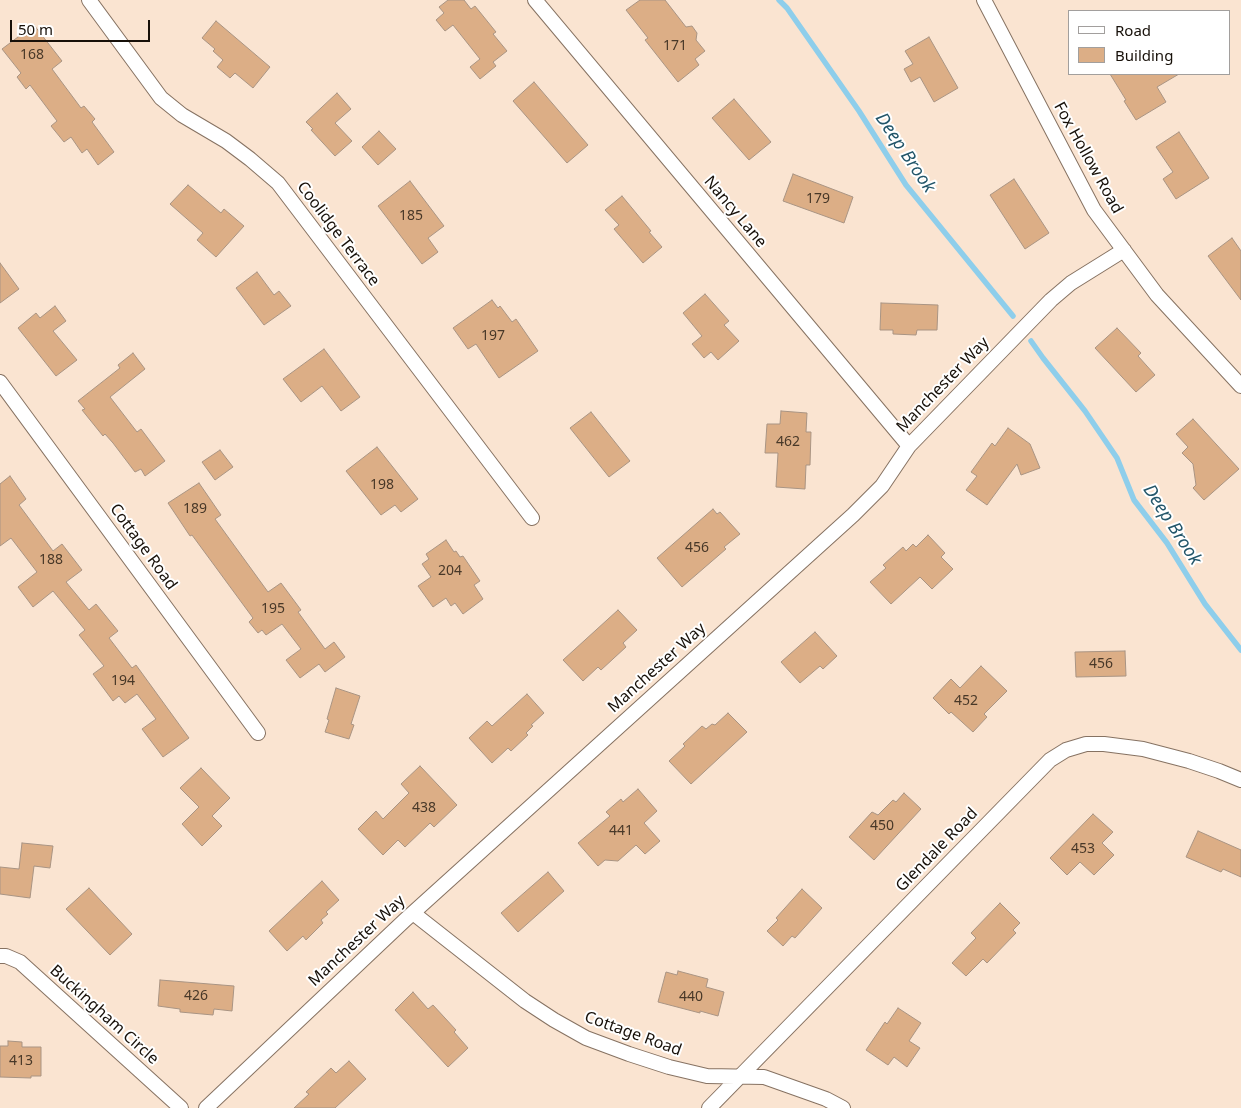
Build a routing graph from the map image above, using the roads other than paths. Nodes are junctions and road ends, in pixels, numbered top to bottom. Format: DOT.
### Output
graph roads {
  1 [pos="89,0"];
  2 [pos="535,0"];
  3 [pos="984,0"];
  4 [pos="1124,250"];
  5 [pos="0,382"];
  6 [pos="1241,386"];
  7 [pos="909,446"];
  8 [pos="532,518"];
  9 [pos="258,733"];
  10 [pos="1241,780"];
  11 [pos="412,913"];
  12 [pos="0,956"];
  13 [pos="740,1076"];
  14 [pos="181,1108"];
  15 [pos="206,1108"];
  16 [pos="709,1108"];
  17 [pos="843,1108"];
  1 -- 8 [label="street, Coolidge Terrace"];
  2 -- 7 [label="street, Nancy Lane"];
  3 -- 4 [label="street, Fox Hollow Road"];
  4 -- 6 [label="street, Fox Hollow Road"];
  4 -- 7 [label="street, Manchester Way"];
  5 -- 9 [label="street, Cottage Road"];
  7 -- 11 [label="street, Manchester Way"];
  10 -- 13 [label="street, Glendale Road"];
  11 -- 13 [label="street, Cottage Road"];
  11 -- 15 [label="street, Manchester Way"];
  12 -- 14 [label="street, Buckingham Circle"];
  13 -- 16 [label="street, Glendale Road"];
  13 -- 17 [label="street, Cottage Road"];
}
